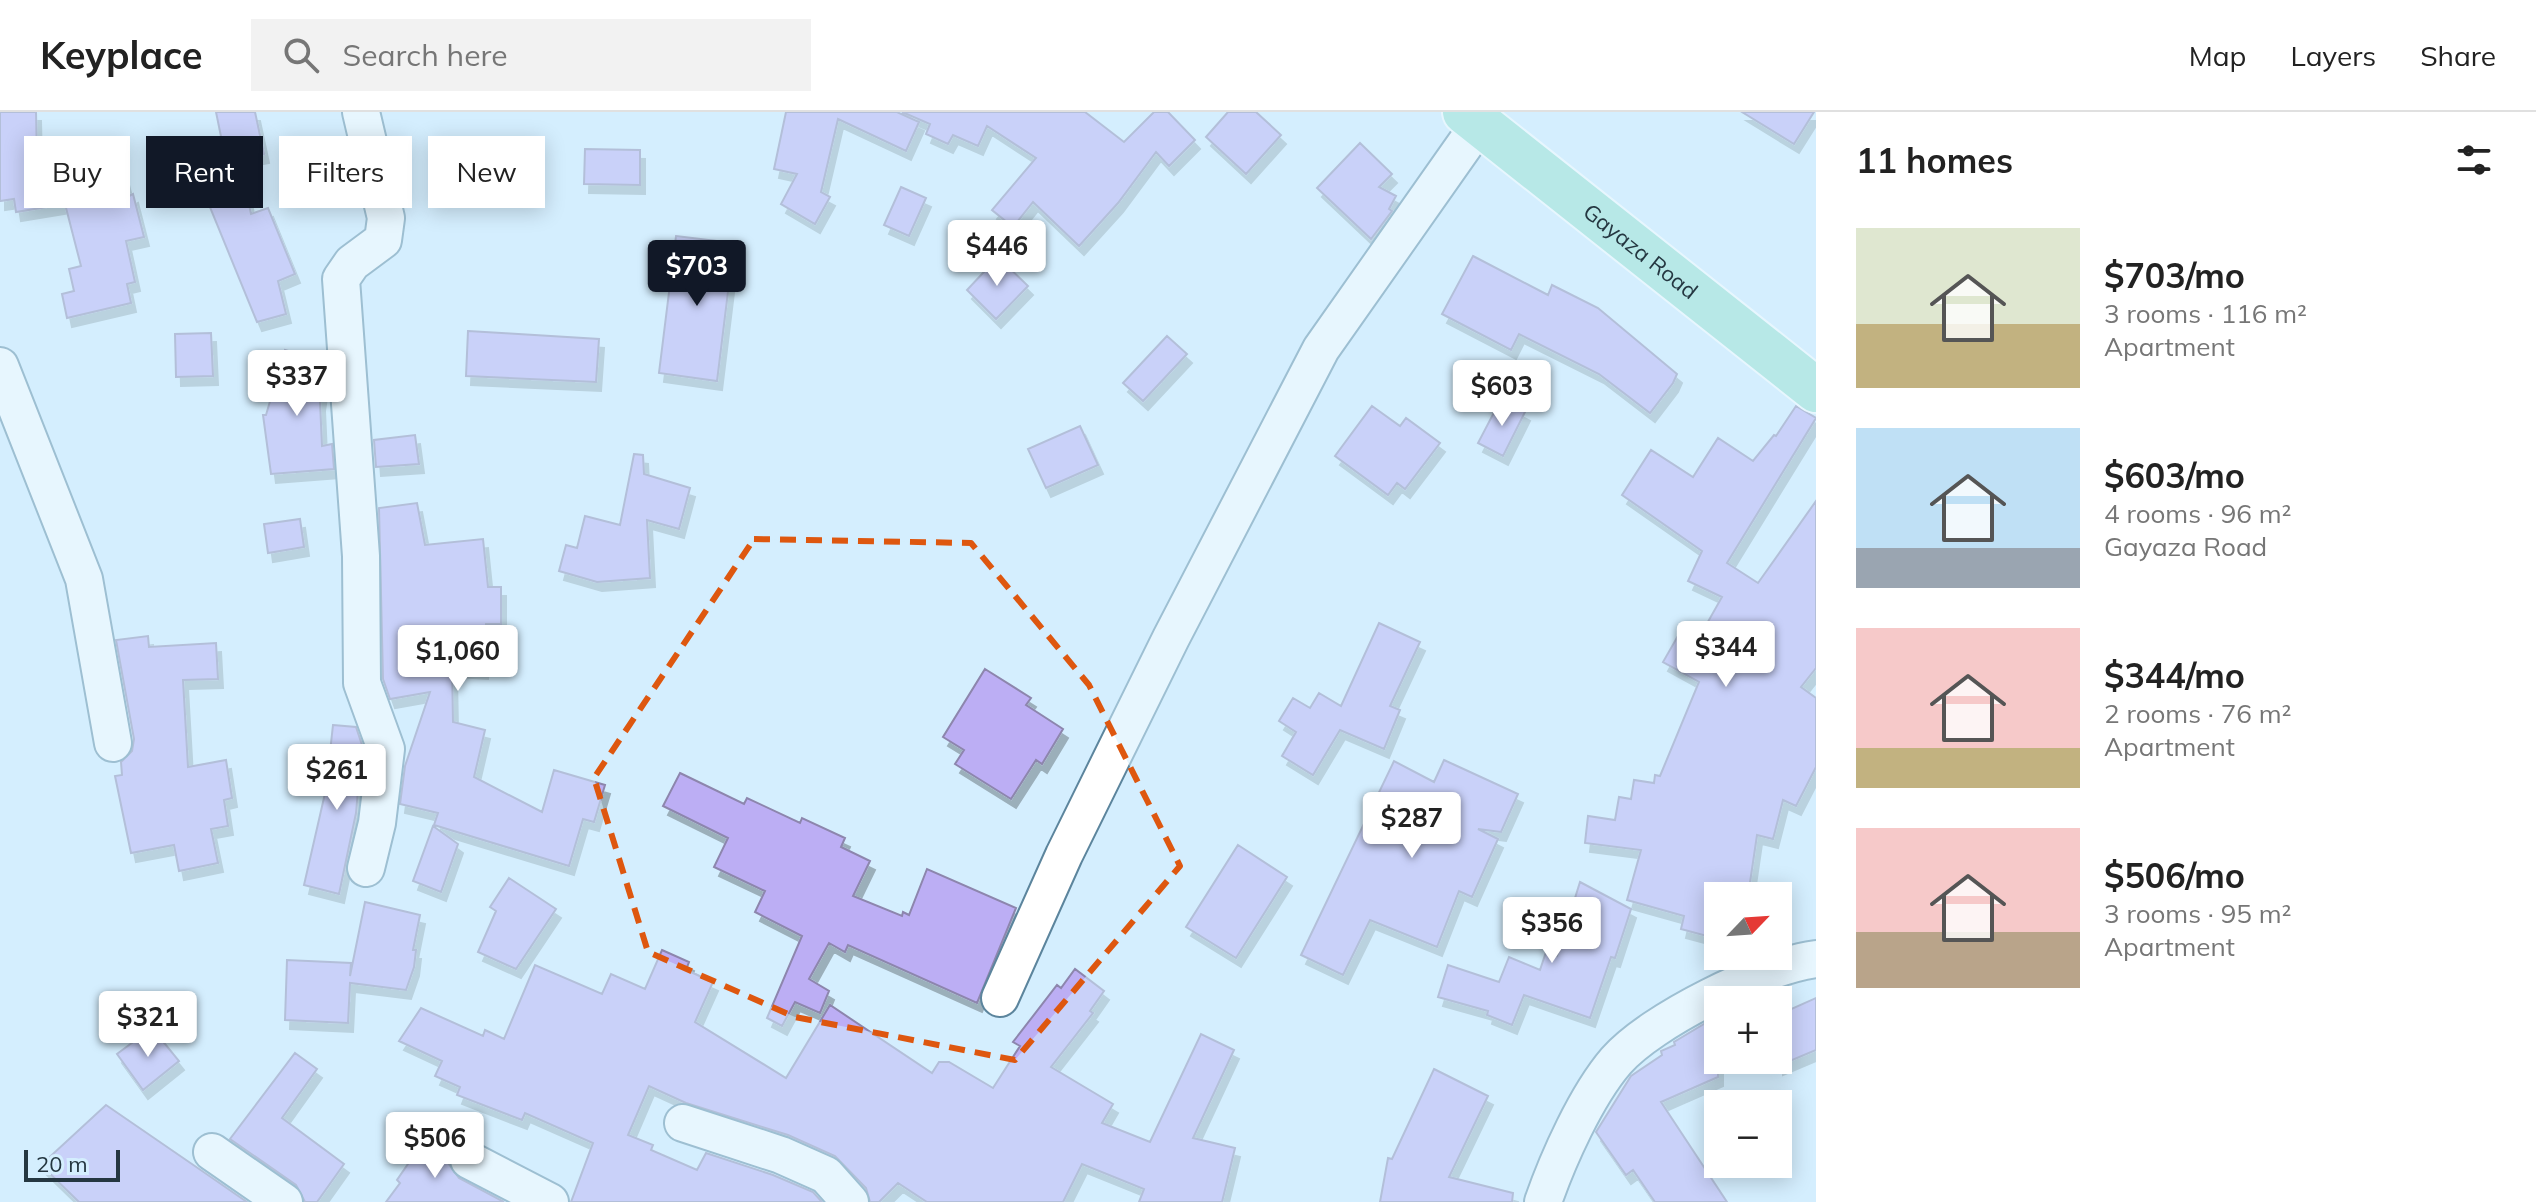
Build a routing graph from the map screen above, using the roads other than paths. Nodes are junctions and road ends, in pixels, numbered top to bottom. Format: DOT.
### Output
graph roads {
  1 [pos="361,112"];
  2 [pos="1472,118"];
  3 [pos="0,366"];
  4 [pos="1816,390"];
  5 [pos="113,743"];
  6 [pos="366,868"];
  7 [pos="1816,959"];
  8 [pos="1000,998"];
  9 [pos="683,1123"];
  10 [pos="212,1152"];
  11 [pos="469,1160"];
  12 [pos="284,1202"];
  13 [pos="550,1202"];
  14 [pos="850,1202"];
  15 [pos="1543,1202"];
  1 -- 6 [label="street"];
  2 -- 4 [label="main road, Gayaza Road"];
  2 -- 8 [label="street"];
  3 -- 5 [label="street"];
  7 -- 15 [label="street"];
  9 -- 14 [label="street"];
  10 -- 12 [label="street"];
  11 -- 13 [label="street"];
}
